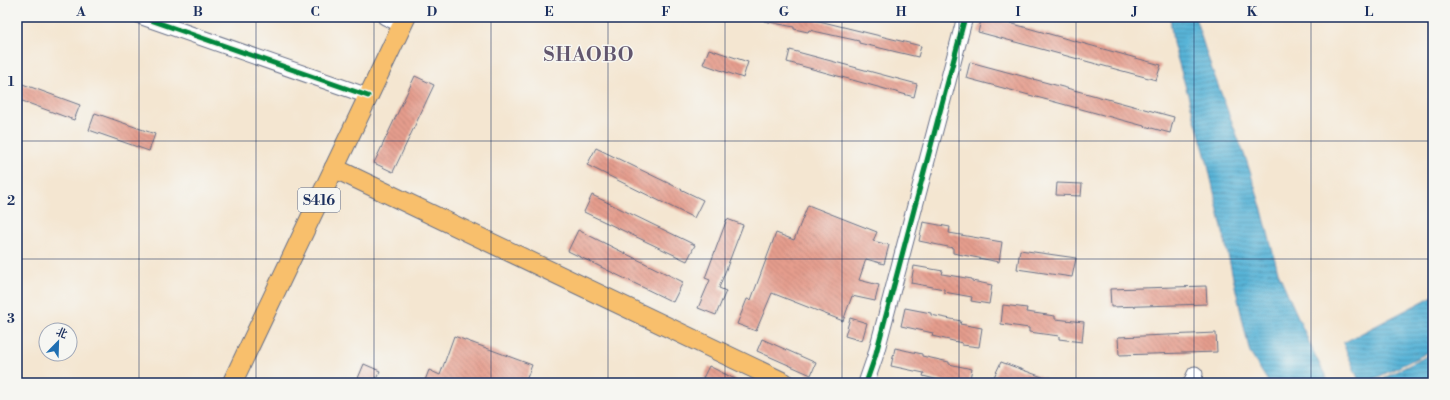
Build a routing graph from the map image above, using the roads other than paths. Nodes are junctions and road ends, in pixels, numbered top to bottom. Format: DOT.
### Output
graph roads {
  1 [pos="142,17"];
  2 [pos="385,17"];
  3 [pos="965,17"];
  4 [pos="404,21"];
  5 [pos="368,96"];
  6 [pos="334,168"];
  7 [pos="232,383"];
  8 [pos="785,383"];
  9 [pos="866,383"];
  1 -- 5 [label="street"];
  2 -- 4 [label="street"];
  3 -- 9 [label="street"];
  4 -- 5 [label="main road, S416"];
  5 -- 6 [label="main road, S416"];
  6 -- 7 [label="main road, S416"];
  6 -- 8 [label="main road"];
}
